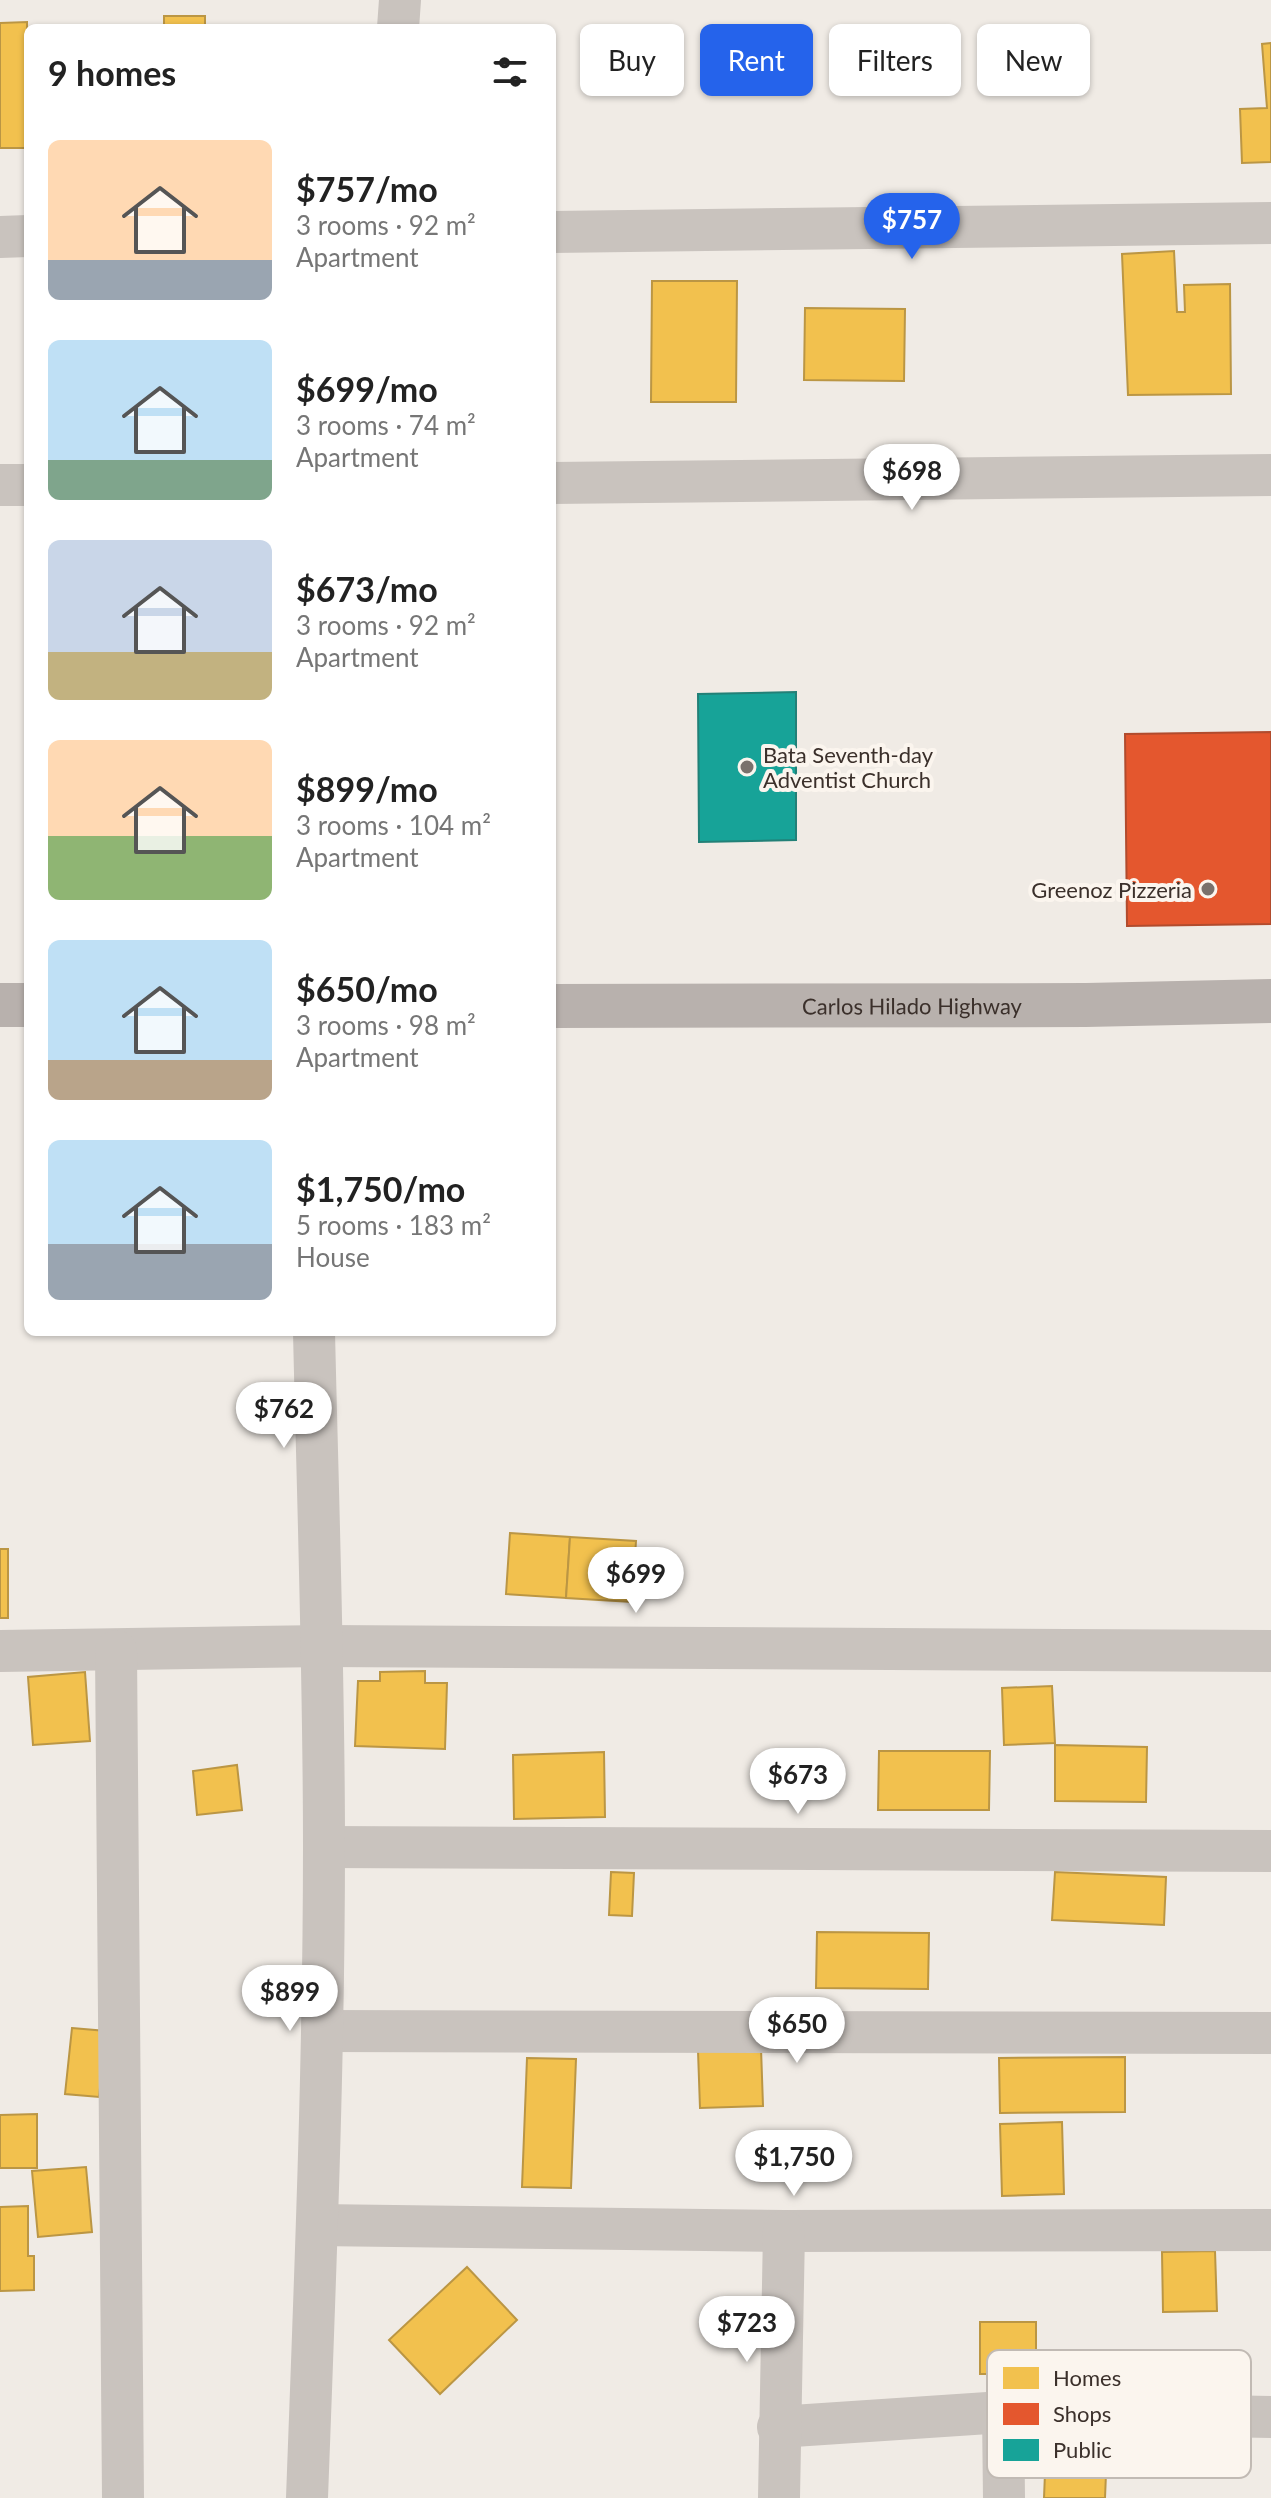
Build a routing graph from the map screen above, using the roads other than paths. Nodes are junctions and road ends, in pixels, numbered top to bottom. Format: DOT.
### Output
graph roads {
  1 [pos="400,0"];
  2 [pos="398,24"];
  3 [pos="1271,223"];
  4 [pos="556,232"];
  5 [pos="24,236"];
  6 [pos="0,237"];
  7 [pos="1271,475"];
  8 [pos="556,483"];
  9 [pos="0,485"];
  10 [pos="24,485"];
  11 [pos="1271,1001"];
  12 [pos="0,1005"];
  13 [pos="24,1005"];
  14 [pos="556,1006"];
  15 [pos="314,1336"];
  16 [pos="323,1646"];
  17 [pos="0,1651"];
  18 [pos="116,1651"];
  19 [pos="1271,1651"];
  20 [pos="324,1847"];
  21 [pos="1271,1851"];
  22 [pos="323,2031"];
  23 [pos="1271,2033"];
  24 [pos="317,2225"];
  25 [pos="1271,2230"];
  26 [pos="784,2231"];
  27 [pos="987,2413"];
  28 [pos="1251,2417"];
  29 [pos="1271,2417"];
  30 [pos="778,2427"];
  31 [pos="1004,2478"];
  32 [pos="123,2498"];
  33 [pos="307,2498"];
  34 [pos="779,2498"];
  35 [pos="1004,2498"];
  1 -- 2 [label="street"];
  3 -- 4 [label="street"];
  5 -- 6 [label="street"];
  7 -- 8 [label="street"];
  9 -- 10 [label="street"];
  11 -- 14 [label="main road, Carlos Hilado Highway"];
  12 -- 13 [label="main road"];
  15 -- 16 [label="street"];
  16 -- 18 [label="street"];
  16 -- 19 [label="street"];
  16 -- 20 [label="street"];
  17 -- 18 [label="street"];
  18 -- 32 [label="street"];
  20 -- 21 [label="street"];
  20 -- 22 [label="street"];
  22 -- 23 [label="street"];
  22 -- 24 [label="street"];
  24 -- 26 [label="street"];
  24 -- 33 [label="street"];
  25 -- 26 [label="street"];
  26 -- 30 [label="street"];
  27 -- 30 [label="street"];
  28 -- 29 [label="street"];
  30 -- 34 [label="street"];
  31 -- 35 [label="street"];
}
